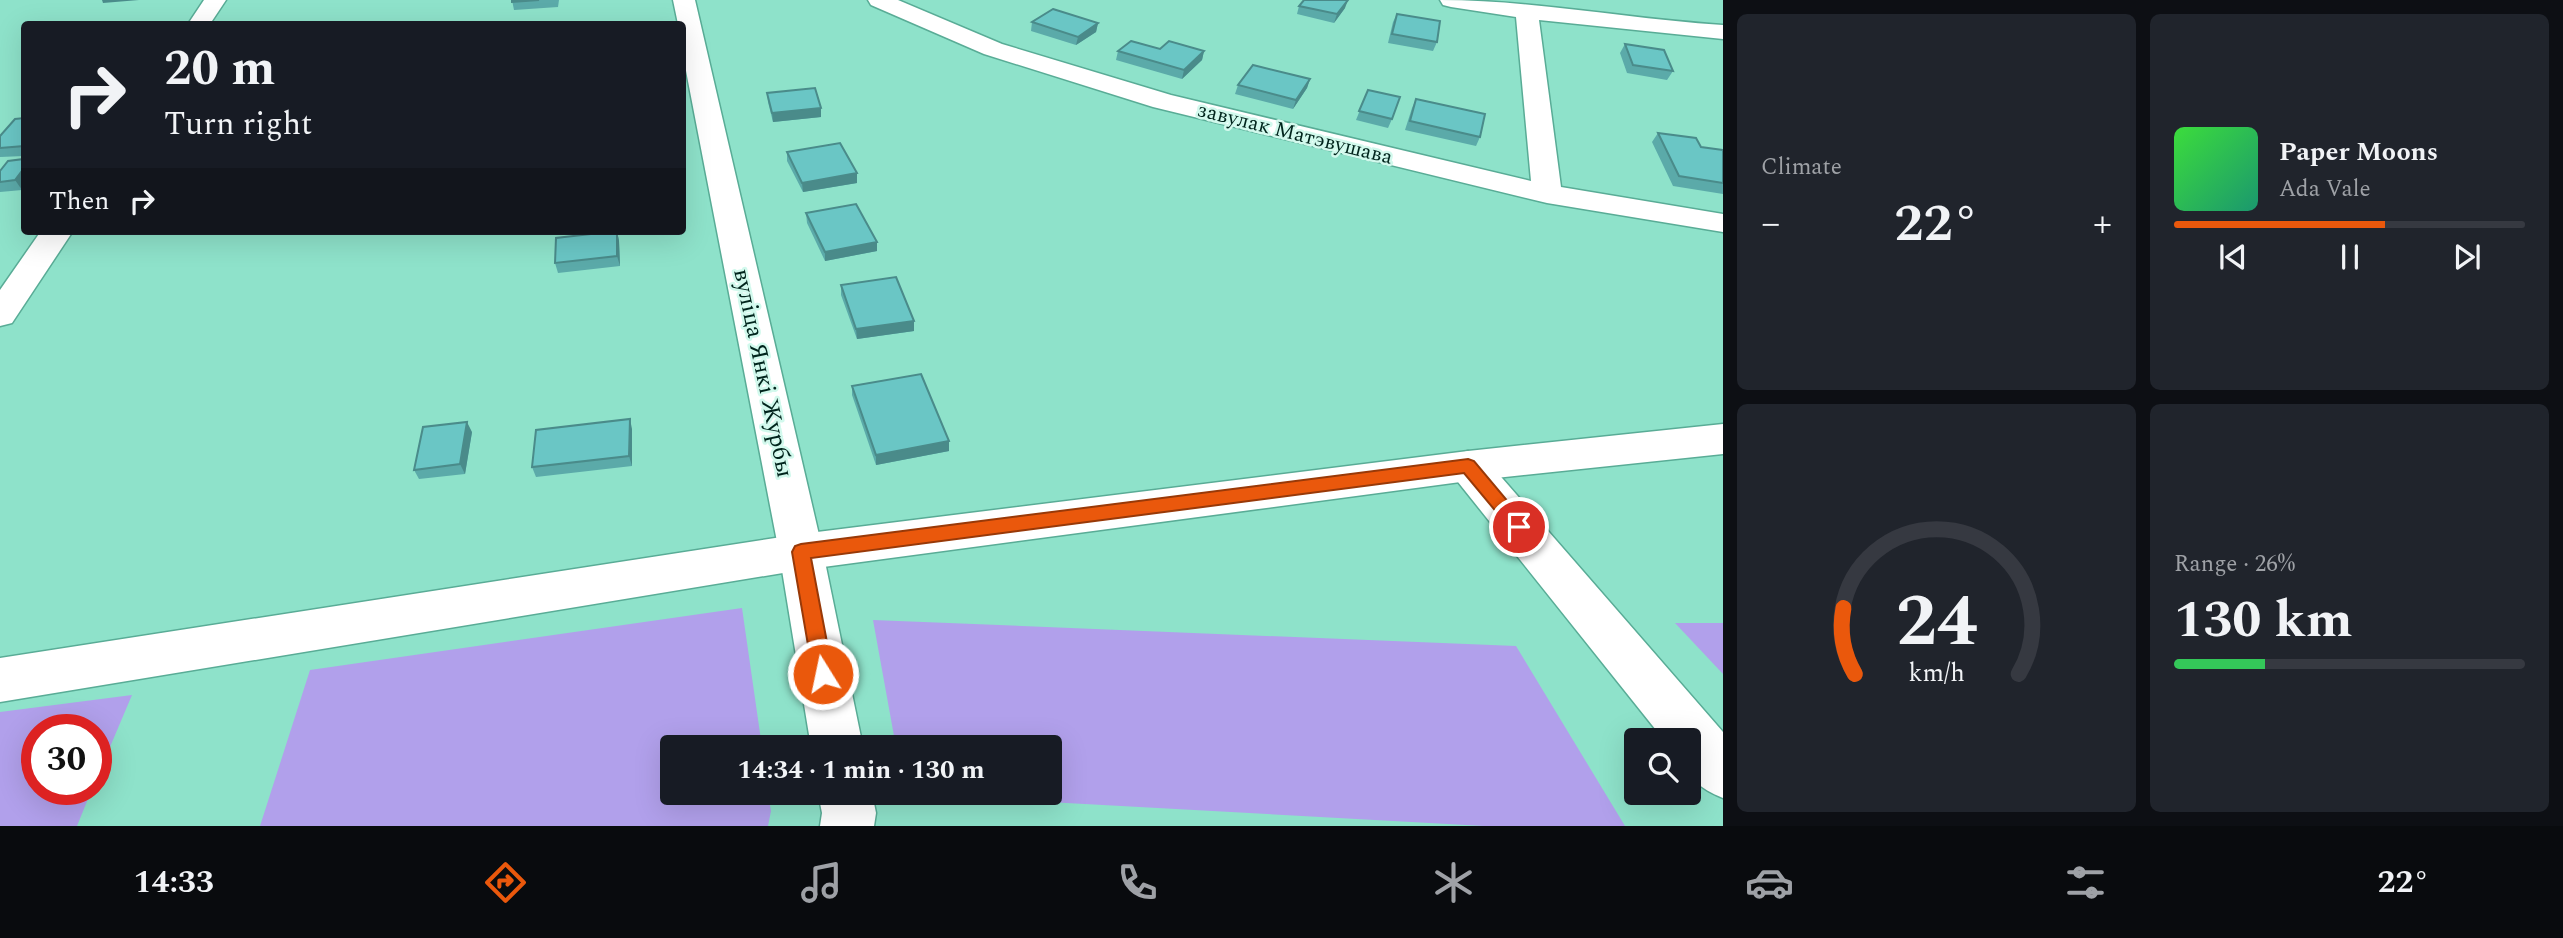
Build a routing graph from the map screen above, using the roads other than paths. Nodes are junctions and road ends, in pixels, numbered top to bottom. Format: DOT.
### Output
graph roads {
  1 [pos="215,0"];
  2 [pos="684,0"];
  3 [pos="878,0"];
  4 [pos="1451,0"];
  5 [pos="1527,12"];
  6 [pos="201,21"];
  7 [pos="1723,32"];
  8 [pos="1547,194"];
  9 [pos="1723,223"];
  10 [pos="48,243"];
  11 [pos="0,260"];
  12 [pos="0,316"];
  13 [pos="1723,439"];
  14 [pos="1468,466"];
  15 [pos="801,552"];
  16 [pos="0,680"];
  17 [pos="835,735"];
  18 [pos="1723,772"];
  19 [pos="847,805"];
  20 [pos="847,826"];
  1 -- 6 [label="street"];
  2 -- 15 [label="street, вуліца Янкі Журбы"];
  3 -- 8 [label="street, завулак Матэвушава"];
  4 -- 5 [label="street"];
  5 -- 7 [label="street"];
  5 -- 8 [label="street"];
  8 -- 9 [label="street, завулак Матэвушава"];
  10 -- 11 [label="street"];
  10 -- 12 [label="street"];
  13 -- 14 [label="street"];
  14 -- 15 [label="street"];
  14 -- 18 [label="street"];
  15 -- 16 [label="street"];
  15 -- 17 [label="street, вуліца Янкі Журбы"];
  19 -- 20 [label="street"];
}
